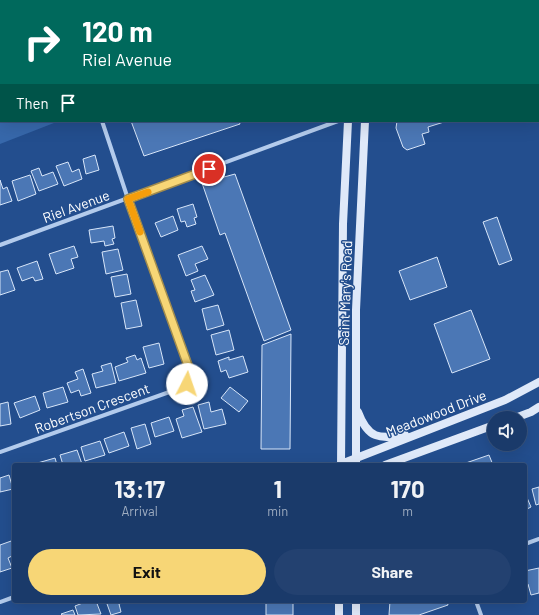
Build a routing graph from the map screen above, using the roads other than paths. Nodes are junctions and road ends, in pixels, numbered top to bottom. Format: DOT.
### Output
graph roads {
  1 [pos="102,122"];
  2 [pos="335,122"];
  3 [pos="348,122"];
  4 [pos="365,122"];
  5 [pos="128,199"];
  6 [pos="0,245"];
  7 [pos="539,382"];
  8 [pos="356,406"];
  9 [pos="539,407"];
  10 [pos="527,414"];
  11 [pos="487,429"];
  12 [pos="422,433"];
  13 [pos="0,452"];
  14 [pos="356,462"];
  15 [pos="340,463"];
  16 [pos="391,463"];
  17 [pos="539,539"];
  18 [pos="527,543"];
  19 [pos="12,598"];
  20 [pos="0,602"];
  21 [pos="339,603"];
  22 [pos="356,603"];
  23 [pos="477,603"];
  24 [pos="339,615"];
  25 [pos="356,615"];
  26 [pos="481,615"];
  1 -- 5 [label="street"];
  2 -- 5 [label="street, Riel Avenue"];
  3 -- 15 [label="main road, Saint Mary's Road"];
  4 -- 8 [label="main road, Saint Mary's Road"];
  5 -- 6 [label="street, Riel Avenue"];
  5 -- 13 [label="street, Robertson Crescent"];
  7 -- 12 [label="main road, Meadowood Drive"];
  8 -- 12 [label="main road"];
  8 -- 14 [label="main road, Saint Mary's Road"];
  9 -- 10 [label="main road"];
  11 -- 16 [label="main road"];
  12 -- 14 [label="main road, Meadowood Drive"];
  17 -- 18 [label="street"];
  19 -- 20 [label="street"];
  21 -- 24 [label="main road"];
  22 -- 25 [label="main road"];
  23 -- 26 [label="street"];
}
